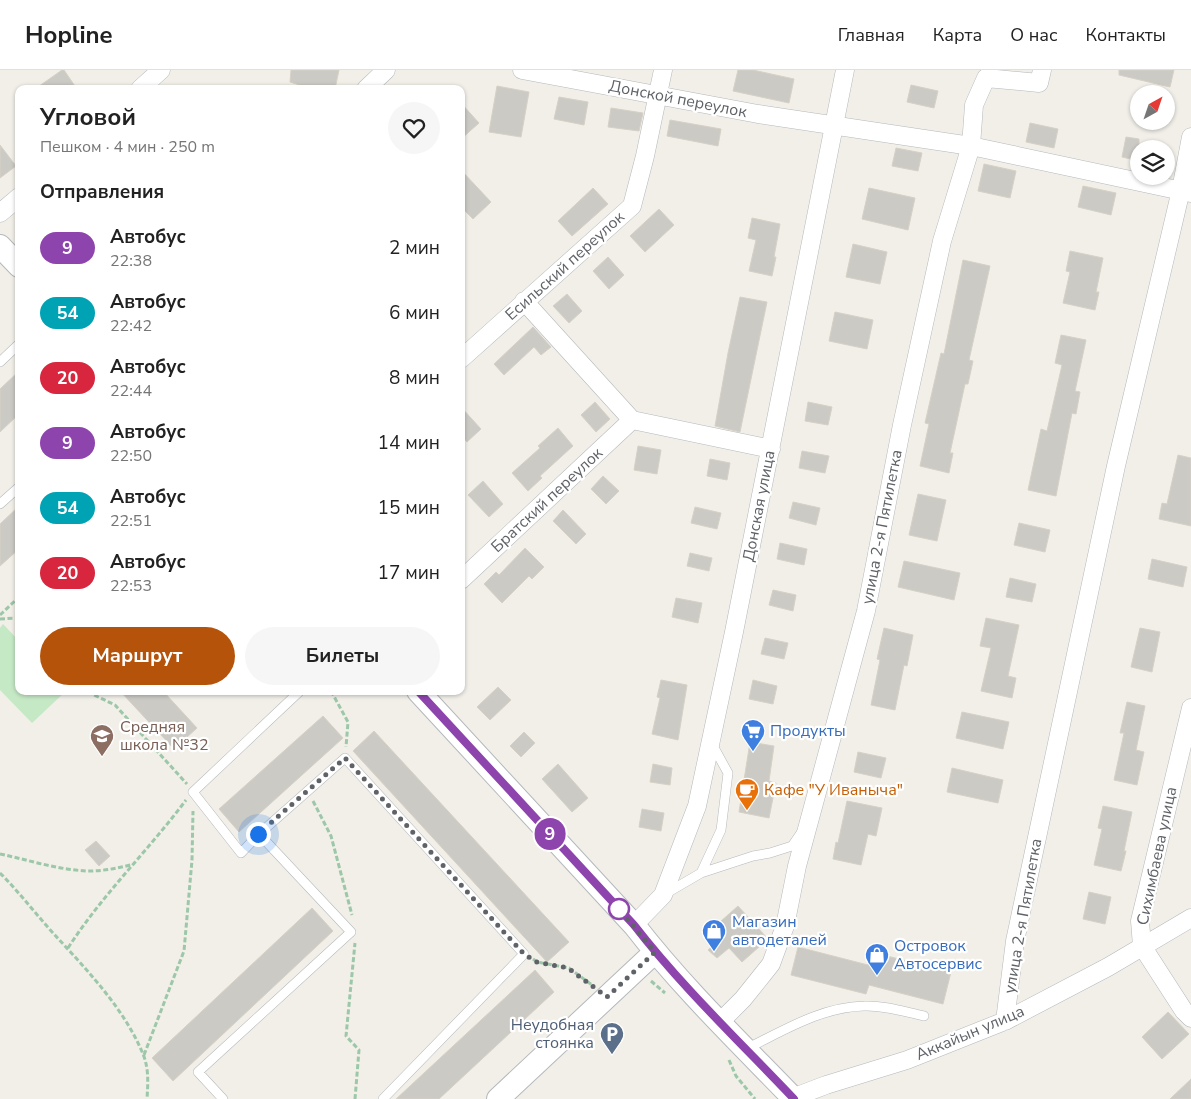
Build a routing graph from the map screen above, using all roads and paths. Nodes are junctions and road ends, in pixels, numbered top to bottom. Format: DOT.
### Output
graph roads {
  1 [pos="161,70"];
  2 [pos="386,70"];
  3 [pos="522,70"];
  4 [pos="663,70"];
  5 [pos="845,70"];
  6 [pos="1042,70"];
  7 [pos="144,85"];
  8 [pos="370,85"];
  9 [pos="657,95"];
  10 [pos="834,126"];
  11 [pos="1191,137"];
  12 [pos="971,146"];
  13 [pos="1186,192"];
  14 [pos="15,200"];
  15 [pos="0,213"];
  16 [pos="0,246"];
  17 [pos="15,262"];
  18 [pos="524,301"];
  19 [pos="15,348"];
  20 [pos="465,355"];
  21 [pos="0,362"];
  22 [pos="632,420"];
  23 [pos="771,448"];
  24 [pos="15,490"];
  25 [pos="0,504"];
  26 [pos="465,576"];
  27 [pos="15,601"];
  28 [pos="0,615"];
  29 [pos="15,618"];
  30 [pos="0,619"];
  31 [pos="94,695"];
  32 [pos="296,695"];
  33 [pos="333,695"];
  34 [pos="422,695"];
  35 [pos="1191,708"];
  36 [pos="711,742"];
  37 [pos="345,758"];
  38 [pos="193,792"];
  39 [pos="808,825"];
  40 [pos="258,834"];
  41 [pos="0,854"];
  42 [pos="134,864"];
  43 [pos="0,873"];
  44 [pos="701,873"];
  45 [pos="663,895"];
  46 [pos="1191,918"];
  47 [pos="634,925"];
  48 [pos="1142,946"];
  49 [pos="68,948"];
  50 [pos="655,952"];
  51 [pos="524,954"];
  52 [pos="607,997"];
  53 [pos="924,1016"];
  54 [pos="1191,1018"];
  55 [pos="720,1022"];
  56 [pos="1005,1022"];
  57 [pos="746,1049"];
  58 [pos="144,1055"];
  59 [pos="793,1098"];
  60 [pos="147,1099"];
  61 [pos="223,1099"];
  62 [pos="383,1099"];
  63 [pos="498,1099"];
  1 -- 7 [label="street"];
  2 -- 8 [label="street"];
  3 -- 9 [label="street, Донской переулок"];
  4 -- 9 [label="street, Есильский переулок"];
  5 -- 10 [label="street, Донская улица"];
  6 -- 12 [label="street, улица 2-я Пятилетка"];
  9 -- 10 [label="street, Донской переулок"];
  9 -- 18 [label="street, Есильский переулок"];
  10 -- 12 [label="street, Донской переулок"];
  10 -- 23 [label="street, Донская улица"];
  11 -- 13 [label="street, улица 2-я Пятилетка"];
  12 -- 13 [label="street, Донской переулок"];
  12 -- 39 [label="street, улица 2-я Пятилетка"];
  13 -- 56 [label="street, улица 2-я Пятилетка"];
  14 -- 15 [label="street"];
  16 -- 17 [label="street"];
  18 -- 20 [label="street, Есильский переулок"];
  18 -- 22 [label="street"];
  19 -- 21 [label="lane"];
  22 -- 23 [label="street"];
  22 -- 26 [label="street, Братский переулок"];
  23 -- 36 [label="street, Донская улица"];
  24 -- 25 [label="lane"];
  27 -- 28 [label="path"];
  29 -- 30 [label="path"];
  31 -- 38 [label="path"];
  32 -- 38 [label="lane"];
  33 -- 37 [label="path"];
  34 -- 47 [label="street"];
  35 -- 48 [label="street, Сихимбаева улица"];
  36 -- 44 [label="lane"];
  36 -- 45 [label="street, Донская улица"];
  37 -- 40 [label="lane"];
  37 -- 51 [label="lane"];
  38 -- 40 [label="lane"];
  38 -- 42 [label="path"];
  38 -- 58 [label="path"];
  39 -- 44 [label="lane"];
  39 -- 55 [label="street, улица 2-я Пятилетка"];
  40 -- 61 [label="lane"];
  41 -- 42 [label="path"];
  42 -- 49 [label="path"];
  43 -- 49 [label="path"];
  44 -- 45 [label="lane"];
  45 -- 47 [label="street, Донская улица"];
  46 -- 48 [label="street, Аккайын улица"];
  47 -- 50 [label="street"];
  48 -- 54 [label="street"];
  48 -- 56 [label="street, Аккайын улица"];
  49 -- 58 [label="path"];
  50 -- 52 [label="street"];
  50 -- 55 [label="street"];
  51 -- 52 [label="path"];
  51 -- 62 [label="lane"];
  52 -- 63 [label="street"];
  53 -- 57 [label="lane"];
  55 -- 57 [label="street"];
  56 -- 59 [label="street, Аккайын улица"];
  57 -- 59 [label="street"];
  58 -- 60 [label="path"];
}
